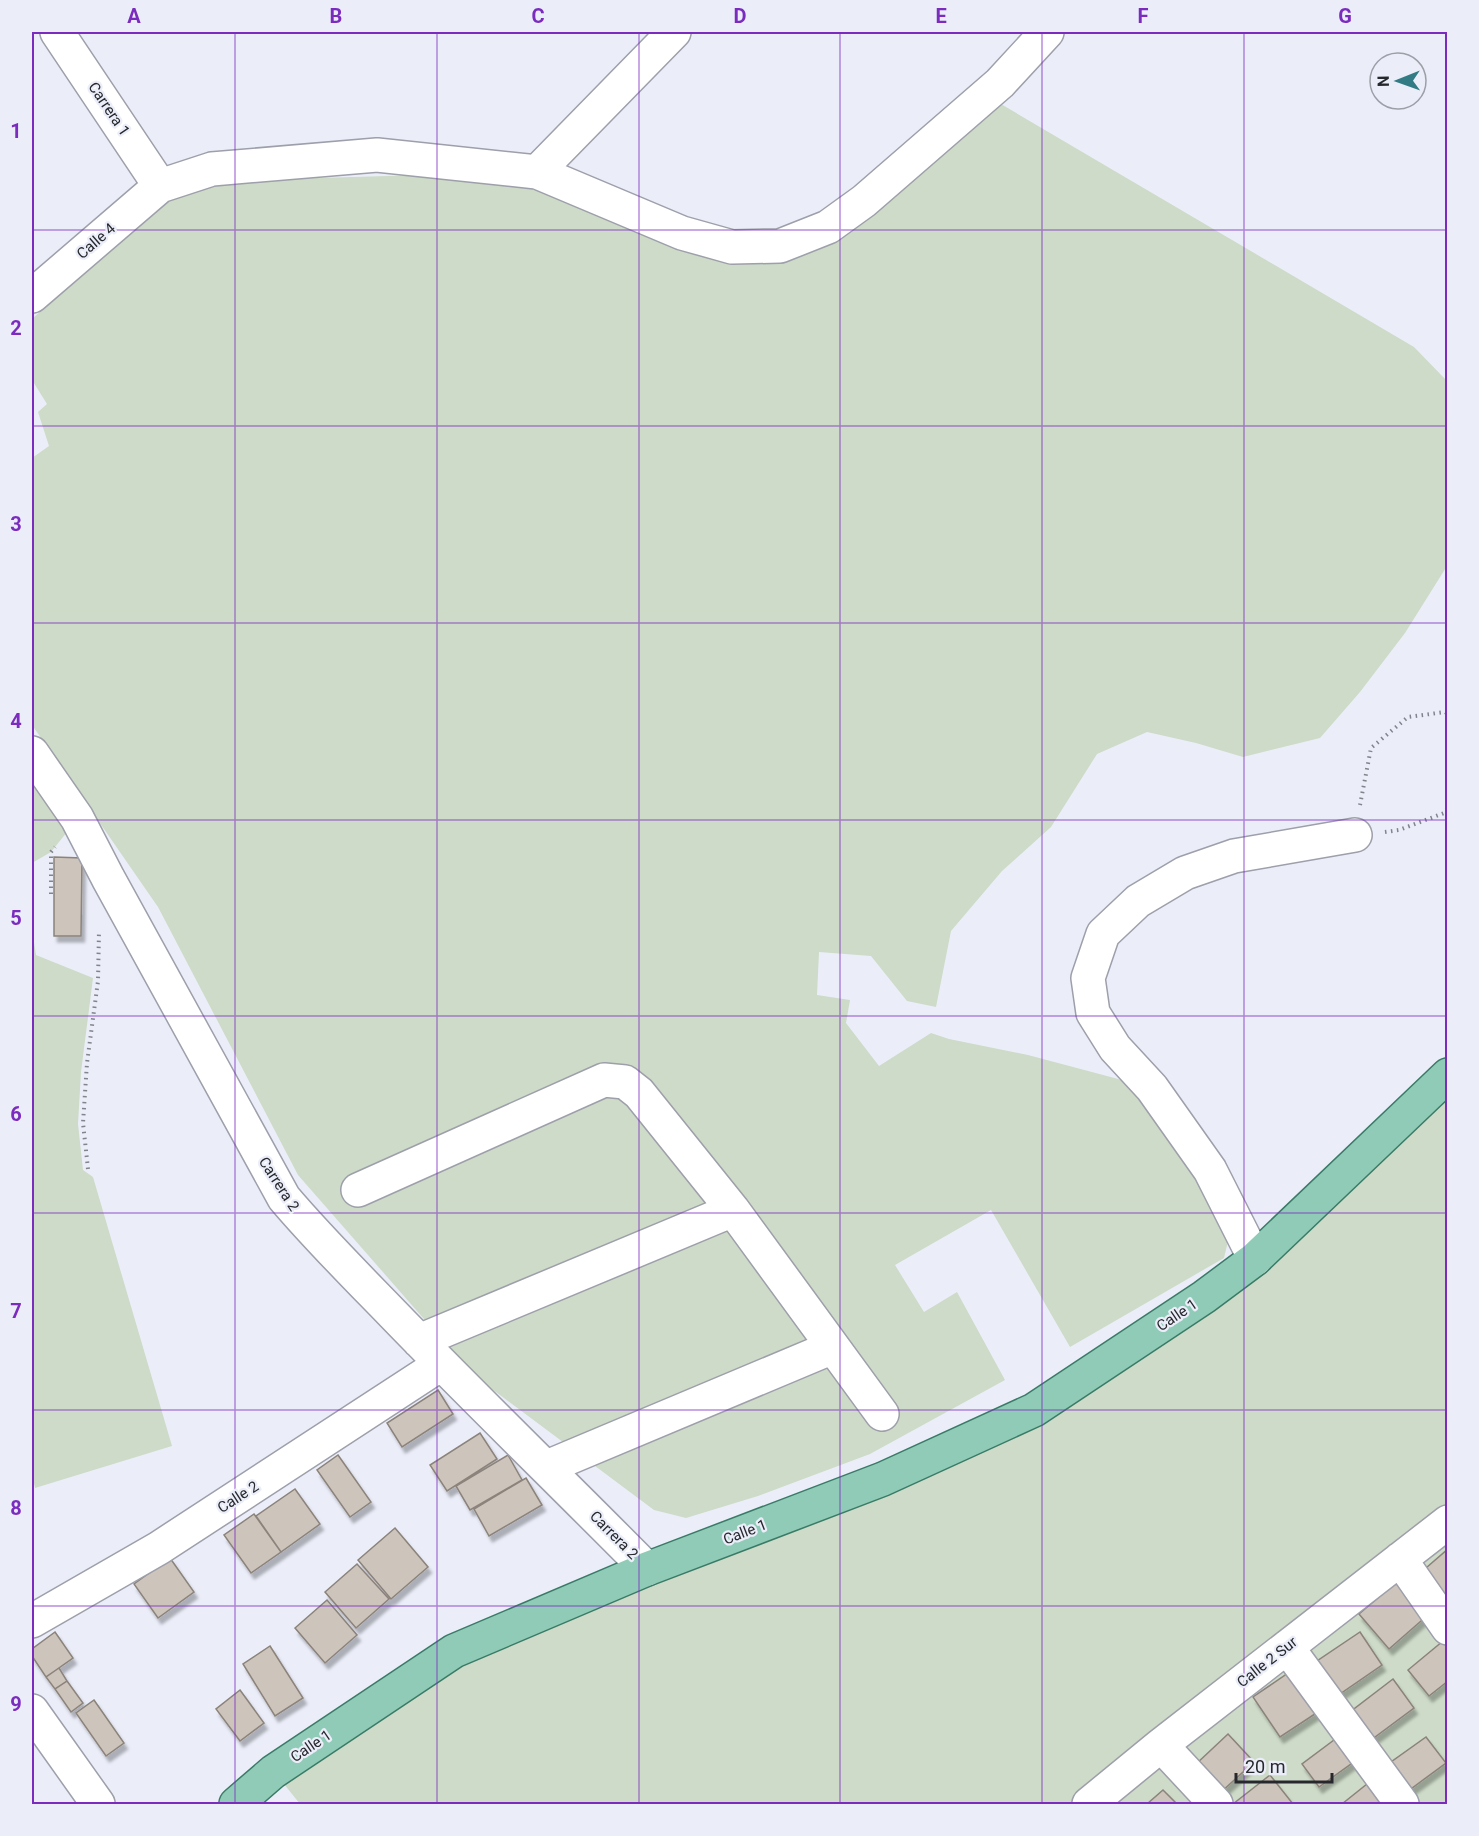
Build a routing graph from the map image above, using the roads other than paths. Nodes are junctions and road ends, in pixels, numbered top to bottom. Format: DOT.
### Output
graph roads {
  1 [pos="57,32"];
  2 [pos="674,32"];
  3 [pos="1047,32"];
  4 [pos="537,172"];
  5 [pos="160,186"];
  6 [pos="32,296"];
  7 [pos="32,753"];
  8 [pos="1355,835"];
  9 [pos="1448,1075"];
  10 [pos="358,1190"];
  11 [pos="733,1210"];
  12 [pos="1255,1259"];
  13 [pos="833,1347"];
  14 [pos="430,1353"];
  15 [pos="882,1414"];
  16 [pos="547,1467"];
  17 [pos="1448,1522"];
  18 [pos="1400,1559"];
  19 [pos="647,1569"];
  20 [pos="32,1621"];
  21 [pos="1448,1628"];
  22 [pos="1287,1647"];
  23 [pos="32,1711"];
  24 [pos="1161,1745"];
  25 [pos="98,1804"];
  26 [pos="236,1804"];
  27 [pos="1089,1804"];
  28 [pos="1216,1804"];
  29 [pos="1402,1804"];
  1 -- 5 [label="street, Carrera 1"];
  2 -- 4 [label="street"];
  3 -- 4 [label="street"];
  4 -- 5 [label="street"];
  5 -- 6 [label="street, Calle 4"];
  7 -- 14 [label="street, Carrera 2"];
  8 -- 12 [label="street"];
  9 -- 12 [label="main road, Calle 1"];
  10 -- 11 [label="street"];
  11 -- 13 [label="street"];
  11 -- 14 [label="street, Calle 2"];
  12 -- 19 [label="main road, Calle 1"];
  13 -- 15 [label="street"];
  13 -- 16 [label="street"];
  14 -- 16 [label="street, Carrera 2"];
  14 -- 20 [label="street, Calle 2"];
  16 -- 19 [label="street, Carrera 2"];
  17 -- 18 [label="street, Calle 2 Sur"];
  18 -- 21 [label="street"];
  18 -- 22 [label="street, Calle 2 Sur"];
  19 -- 26 [label="main road, Calle 1"];
  22 -- 24 [label="street, Calle 2 Sur"];
  22 -- 29 [label="street"];
  23 -- 25 [label="street"];
  24 -- 27 [label="street, Calle 2 Sur"];
  24 -- 28 [label="street"];
}
